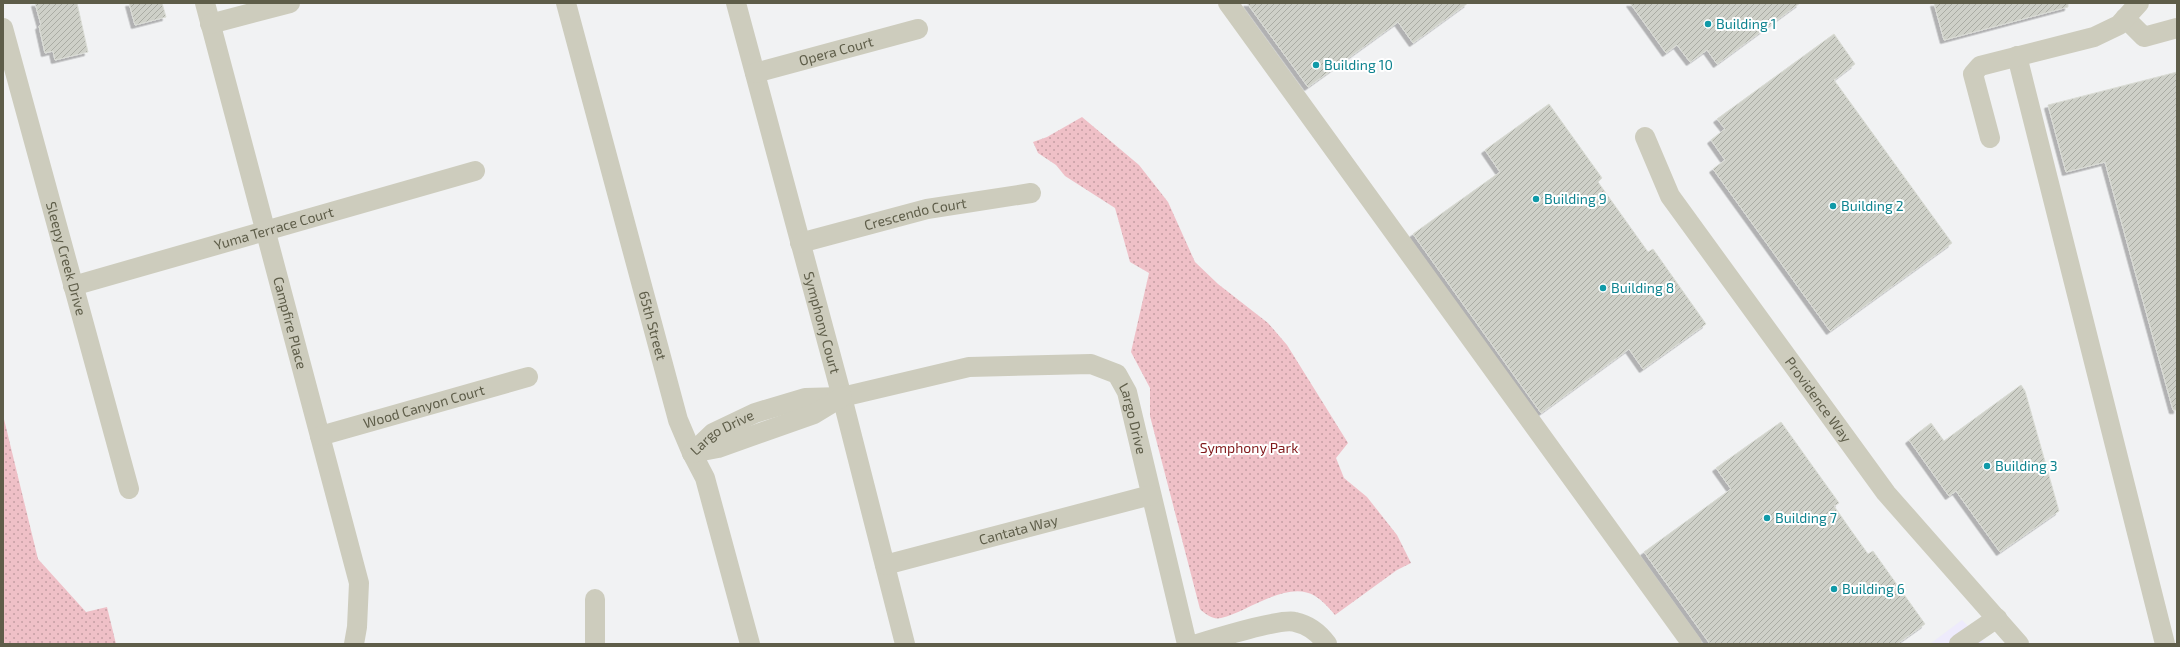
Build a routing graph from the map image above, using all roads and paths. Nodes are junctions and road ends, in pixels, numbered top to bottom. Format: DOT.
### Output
graph roads {
  1 [pos="205,3"];
  2 [pos="290,3"];
  3 [pos="566,3"];
  4 [pos="736,3"];
  5 [pos="1228,3"];
  6 [pos="2138,3"];
  7 [pos="2125,18"];
  8 [pos="210,24"];
  9 [pos="3,28"];
  10 [pos="2177,28"];
  11 [pos="918,29"];
  12 [pos="2017,56"];
  13 [pos="754,73"];
  14 [pos="1645,137"];
  15 [pos="1990,138"];
  16 [pos="474,171"];
  17 [pos="1032,193"];
  18 [pos="265,230"];
  19 [pos="800,243"];
  20 [pos="73,286"];
  21 [pos="528,377"];
  22 [pos="842,397"];
  23 [pos="320,436"];
  24 [pos="692,453"];
  25 [pos="129,489"];
  26 [pos="1151,495"];
  27 [pos="885,565"];
  28 [pos="595,599"];
  29 [pos="1997,618"];
  30 [pos="354,644"];
  31 [pos="595,644"];
  32 [pos="750,644"];
  33 [pos="906,644"];
  34 [pos="1187,644"];
  35 [pos="1197,644"];
  36 [pos="1327,644"];
  37 [pos="1692,644"];
  38 [pos="1959,644"];
  39 [pos="2019,644"];
  40 [pos="2165,644"];
  1 -- 8 [label="street, Campfire Place"];
  2 -- 8 [label="street"];
  3 -- 24 [label="street, 65th Street"];
  4 -- 13 [label="street, Symphony Court"];
  5 -- 37 [label="street"];
  6 -- 7 [label="street"];
  7 -- 10 [label="street"];
  7 -- 12 [label="street"];
  8 -- 18 [label="street, Campfire Place"];
  9 -- 20 [label="street, Sleepy Creek Drive"];
  11 -- 13 [label="street, Opera Court"];
  12 -- 15 [label="street"];
  12 -- 40 [label="street"];
  13 -- 19 [label="street, Symphony Court"];
  14 -- 29 [label="street, Providence Way"];
  16 -- 18 [label="street, Yuma Terrace Court"];
  17 -- 19 [label="street, Crescendo Court"];
  18 -- 20 [label="street, Yuma Terrace Court"];
  18 -- 23 [label="street, Campfire Place"];
  19 -- 22 [label="street, Symphony Court"];
  20 -- 25 [label="street, Sleepy Creek Drive"];
  21 -- 23 [label="street, Wood Canyon Court"];
  22 -- 24 [label="street, Largo Drive"];
  22 -- 26 [label="street, Largo Drive"];
  22 -- 27 [label="street, Symphony Court"];
  23 -- 30 [label="street, Campfire Place"];
  24 -- 32 [label="street, 65th Street"];
  26 -- 27 [label="street, Cantata Way"];
  26 -- 34 [label="street, Largo Drive"];
  27 -- 33 [label="street, Symphony Court"];
  28 -- 31 [label="street"];
  29 -- 38 [label="street"];
  29 -- 39 [label="street, Providence Way"];
  35 -- 36 [label="street"];
}
